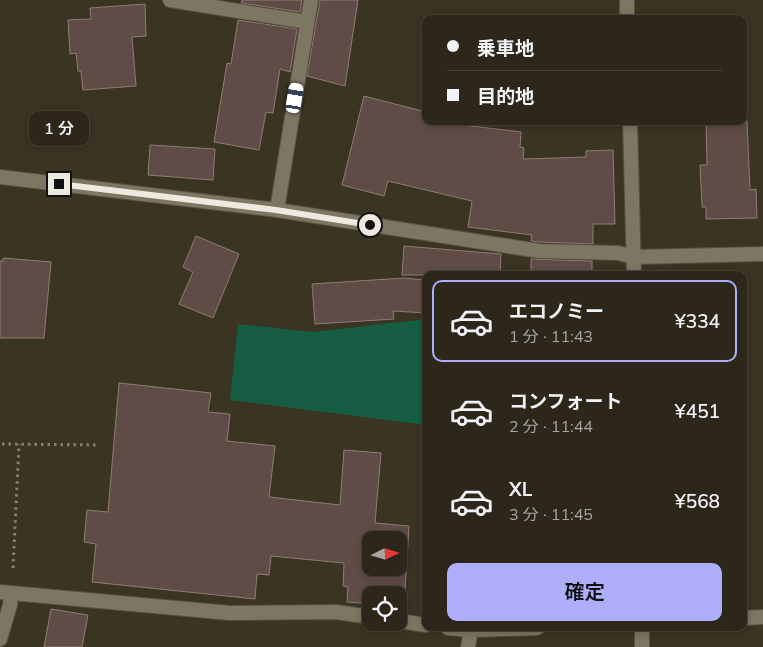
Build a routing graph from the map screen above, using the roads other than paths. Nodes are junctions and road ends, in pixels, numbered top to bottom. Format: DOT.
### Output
graph roads {
  1 [pos="170,0"];
  2 [pos="311,0"];
  3 [pos="626,0"];
  4 [pos="627,15"];
  5 [pos="307,22"];
  6 [pos="630,125"];
  7 [pos="0,177"];
  8 [pos="276,210"];
  9 [pos="763,254"];
  10 [pos="634,257"];
  11 [pos="634,271"];
  12 [pos="6,592"];
  13 [pos="362,616"];
  14 [pos="763,617"];
  15 [pos="747,618"];
  16 [pos="407,622"];
  17 [pos="422,624"];
  18 [pos="471,631"];
  19 [pos="642,631"];
  20 [pos="0,639"];
  21 [pos="468,647"];
  22 [pos="642,647"];
  1 -- 5 [label="street"];
  2 -- 5 [label="street"];
  3 -- 4 [label="street"];
  5 -- 8 [label="street"];
  6 -- 10 [label="street"];
  7 -- 8 [label="street"];
  8 -- 10 [label="street"];
  9 -- 10 [label="street"];
  10 -- 11 [label="street"];
  12 -- 13 [label="street"];
  12 -- 20 [label="street"];
  14 -- 15 [label="street"];
  16 -- 17 [label="street"];
  18 -- 21 [label="street"];
  19 -- 22 [label="street"];
}
